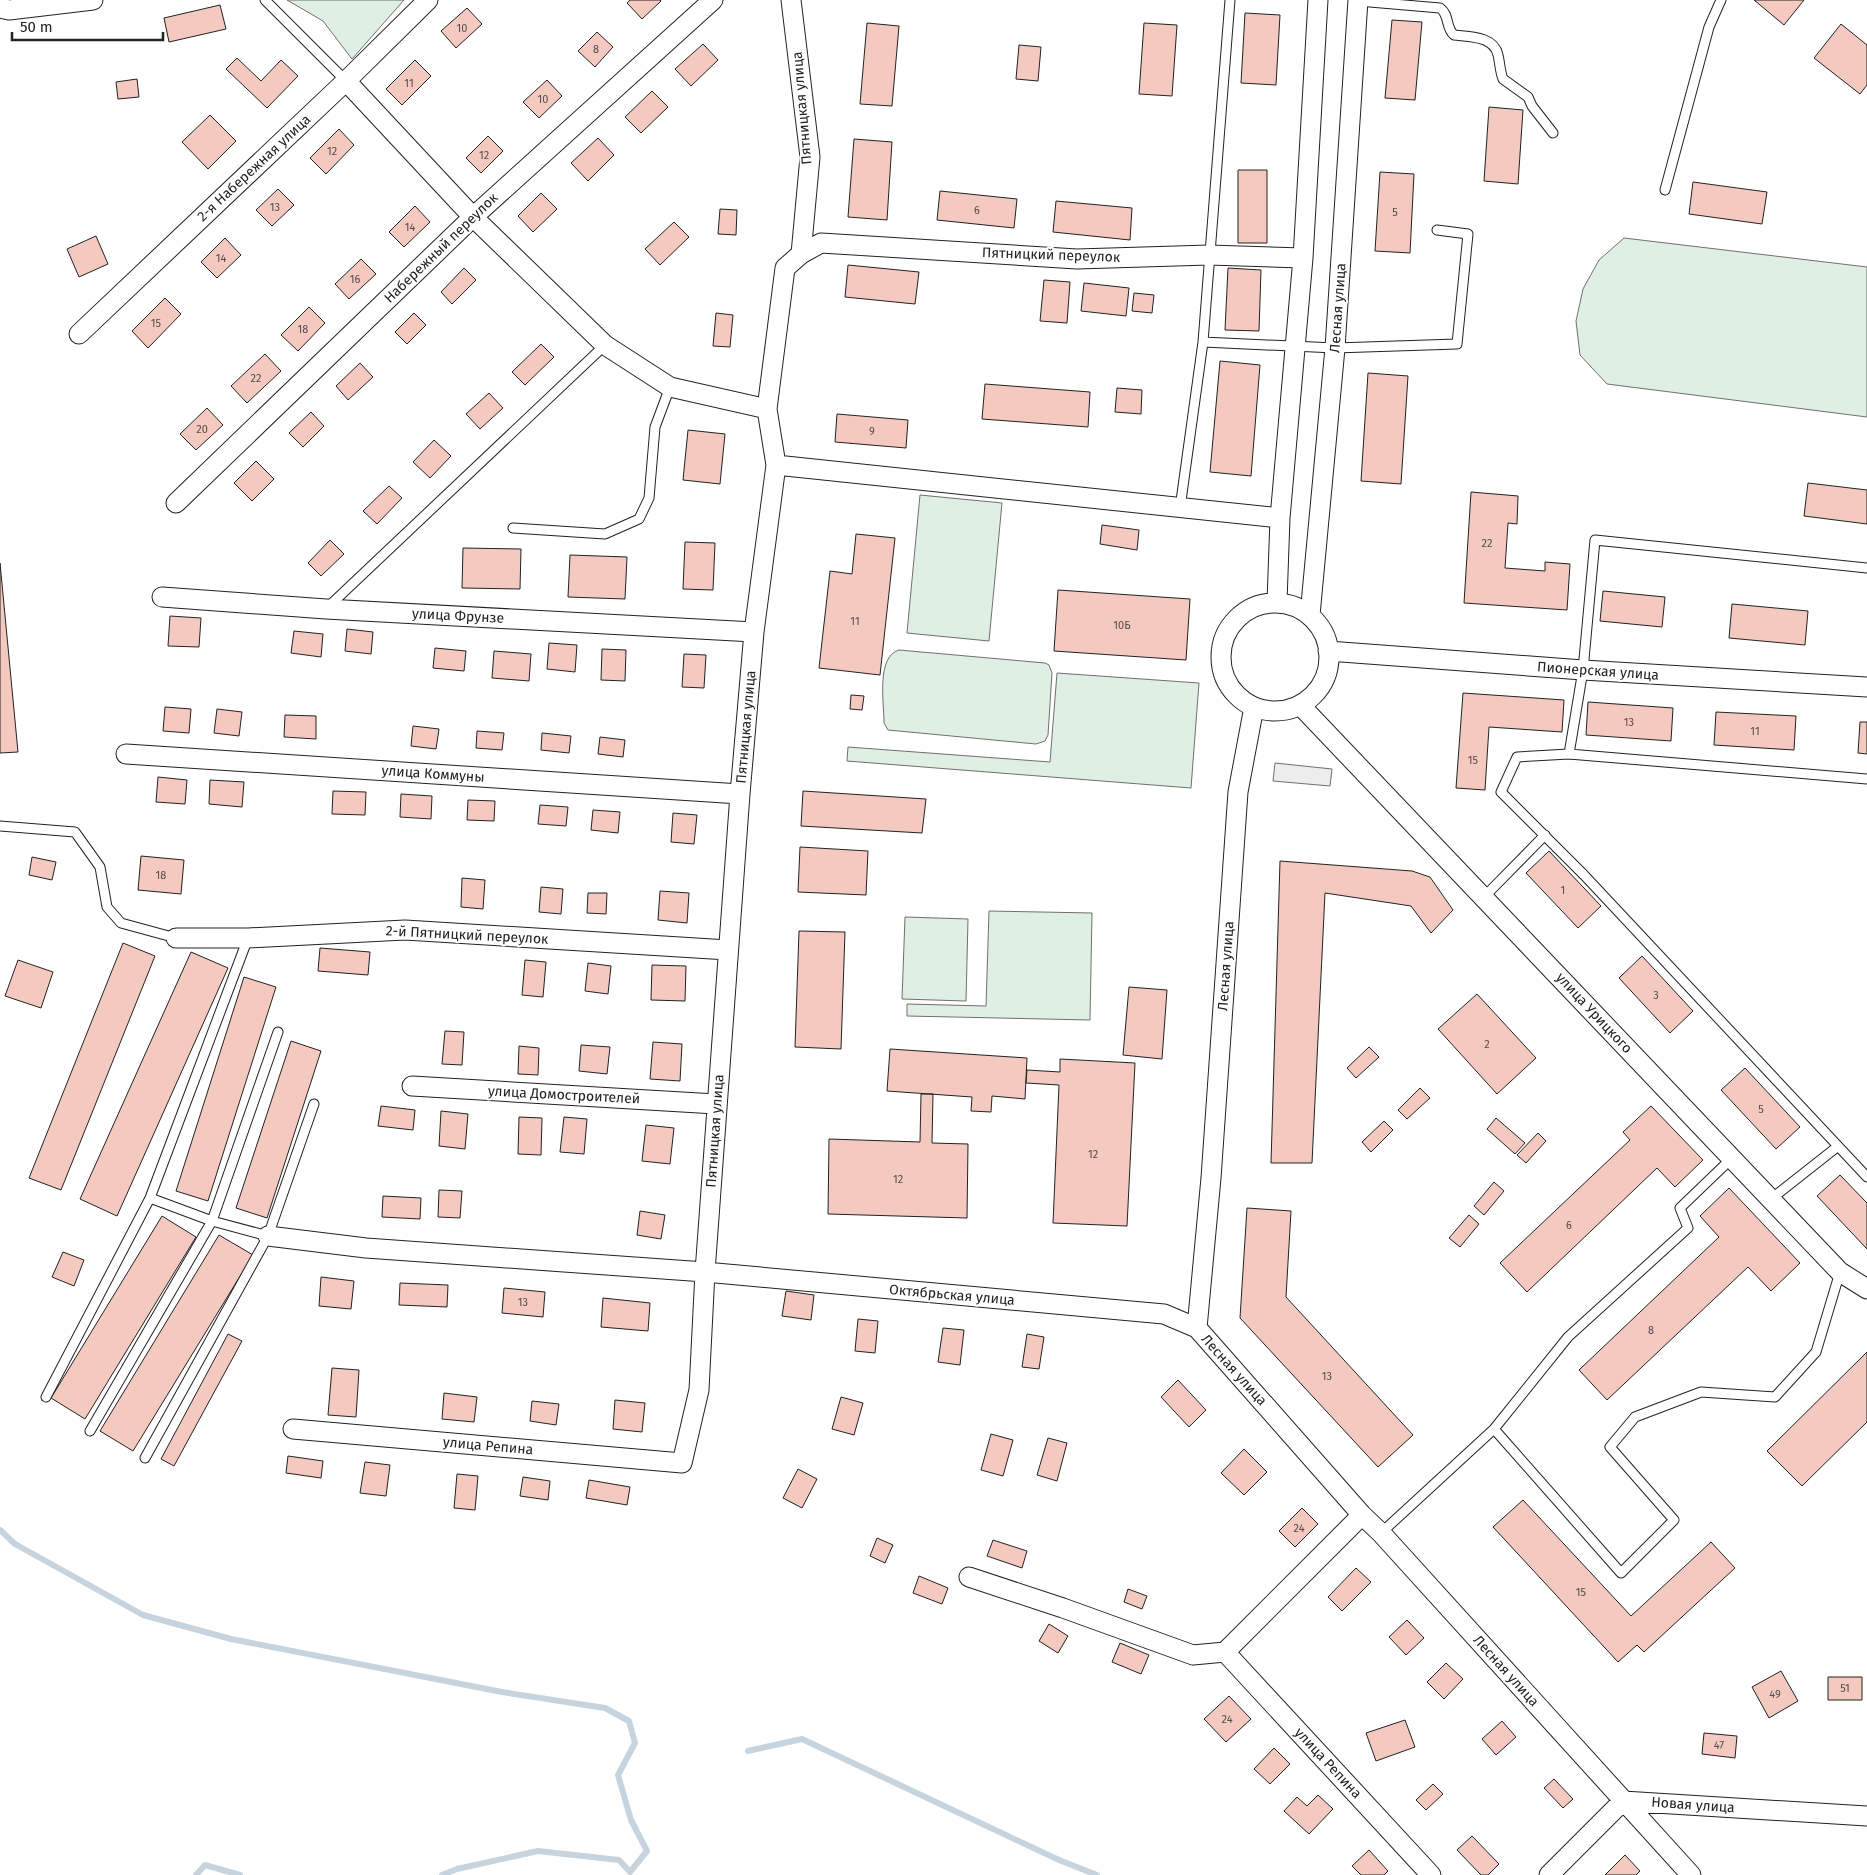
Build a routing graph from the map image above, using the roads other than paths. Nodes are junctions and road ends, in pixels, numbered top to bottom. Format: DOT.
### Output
graph roads {
  1 [pos="93,0"];
  2 [pos="265,0"];
  3 [pos="428,0"];
  4 [pos="713,0"];
  5 [pos="791,0"];
  6 [pos="1230,0"];
  7 [pos="1318,0"];
  8 [pos="1721,0"];
  9 [pos="1358,1"];
  10 [pos="0,8"];
  11 [pos="346,81"];
  12 [pos="1553,133"];
  13 [pos="1665,190"];
  14 [pos="473,217"];
  15 [pos="1437,230"];
  16 [pos="801,254"];
  17 [pos="1209,255"];
  18 [pos="1303,258"];
  19 [pos="79,334"];
  20 [pos="1203,342"];
  21 [pos="606,345"];
  22 [pos="1295,346"];
  23 [pos="1336,348"];
  24 [pos="670,387"];
  25 [pos="767,409"];
  26 [pos="776,465"];
  27 [pos="176,503"];
  28 [pos="1180,509"];
  29 [pos="1280,518"];
  30 [pos="513,528"];
  31 [pos="1867,568"];
  32 [pos="162,597"];
  33 [pos="1277,602"];
  34 [pos="326,609"];
  35 [pos="1310,615"];
  36 [pos="754,632"];
  37 [pos="1328,651"];
  38 [pos="1583,670"];
  39 [pos="1867,687"];
  40 [pos="1300,705"];
  41 [pos="1254,707"];
  42 [pos="126,754"];
  43 [pos="1569,754"];
  44 [pos="1867,779"];
  45 [pos="740,794"];
  46 [pos="0,826"];
  47 [pos="1545,835"];
  48 [pos="1484,896"];
  49 [pos="176,938"];
  50 [pos="248,938"];
  51 [pos="728,950"];
  52 [pos="278,1032"];
  53 [pos="412,1086"];
  54 [pos="314,1104"];
  55 [pos="716,1104"];
  56 [pos="1837,1147"];
  57 [pos="1732,1158"];
  58 [pos="1867,1177"];
  59 [pos="150,1198"];
  60 [pos="1771,1199"];
  61 [pos="212,1221"];
  62 [pos="268,1236"];
  63 [pos="704,1272"];
  64 [pos="1840,1272"];
  65 [pos="1867,1289"];
  66 [pos="1197,1328"];
  67 [pos="46,1397"];
  68 [pos="293,1429"];
  69 [pos="1494,1429"];
  70 [pos="90,1431"];
  71 [pos="145,1458"];
  72 [pos="682,1463"];
  73 [pos="1362,1515"];
  74 [pos="1381,1533"];
  75 [pos="969,1577"];
  76 [pos="1225,1652"];
  77 [pos="1623,1800"];
  78 [pos="1867,1816"];
  79 [pos="1432,1875"];
  80 [pos="1549,1875"];
  81 [pos="1692,1875"];
  1 -- 10 [label="street"];
  2 -- 11 [label="lane"];
  3 -- 11 [label="street, 2-я Набережная улица"];
  4 -- 14 [label="street, Набережный переулок"];
  5 -- 16 [label="street, Пятницкая улица"];
  6 -- 17 [label="lane"];
  7 -- 18 [label="street"];
  8 -- 13 [label="lane"];
  9 -- 12 [label="lane"];
  9 -- 23 [label="street, Лесная улица"];
  11 -- 14 [label="street"];
  11 -- 19 [label="street, 2-я Набережная улица"];
  14 -- 21 [label="street"];
  14 -- 27 [label="street, Набережный переулок"];
  15 -- 23 [label="lane"];
  16 -- 17 [label="street, Пятницкий переулок"];
  16 -- 25 [label="street, Пятницкая улица"];
  17 -- 18 [label="street, Пятницкий переулок"];
  17 -- 20 [label="lane"];
  18 -- 22 [label="street"];
  20 -- 22 [label="lane"];
  20 -- 28 [label="lane"];
  21 -- 24 [label="street"];
  21 -- 34 [label="lane"];
  22 -- 23 [label="lane"];
  22 -- 29 [label="street"];
  23 -- 35 [label="street, Лесная улица"];
  24 -- 25 [label="street"];
  24 -- 30 [label="lane"];
  25 -- 26 [label="street, Пятницкая улица"];
  26 -- 28 [label="street"];
  26 -- 36 [label="street, Пятницкая улица"];
  28 -- 29 [label="street"];
  29 -- 33 [label="street"];
  31 -- 38 [label="lane"];
  32 -- 34 [label="street, улица Фрунзе"];
  33 -- 35 [label="street"];
  33 -- 41 [label="street"];
  34 -- 36 [label="street, улица Фрунзе"];
  35 -- 37 [label="street"];
  36 -- 45 [label="street, Пятницкая улица"];
  37 -- 38 [label="street, Пионерская улица"];
  37 -- 40 [label="street"];
  38 -- 39 [label="street, Пионерская улица"];
  38 -- 43 [label="lane"];
  40 -- 41 [label="street"];
  40 -- 48 [label="street, улица Урицкого"];
  41 -- 66 [label="street, Лесная улица"];
  42 -- 45 [label="street, улица Коммуны"];
  43 -- 44 [label="lane"];
  43 -- 47 [label="lane"];
  45 -- 51 [label="street, Пятницкая улица"];
  46 -- 49 [label="lane"];
  47 -- 48 [label="lane"];
  47 -- 56 [label="lane"];
  48 -- 57 [label="street, улица Урицкого"];
  49 -- 50 [label="street, 2-й Пятницкий переулок"];
  50 -- 51 [label="street, 2-й Пятницкий переулок"];
  50 -- 59 [label="lane"];
  51 -- 55 [label="street, Пятницкая улица"];
  52 -- 61 [label="lane"];
  53 -- 55 [label="street, улица Домостроителей"];
  54 -- 62 [label="lane"];
  55 -- 63 [label="street, Пятницкая улица"];
  56 -- 58 [label="lane"];
  56 -- 60 [label="lane"];
  57 -- 60 [label="street, улица Урицкого"];
  57 -- 69 [label="lane"];
  59 -- 61 [label="lane"];
  59 -- 67 [label="lane"];
  60 -- 64 [label="street, улица Урицкого"];
  61 -- 62 [label="lane"];
  61 -- 70 [label="lane"];
  62 -- 63 [label="street, Октябрьская улица"];
  62 -- 71 [label="lane"];
  63 -- 66 [label="street, Октябрьская улица"];
  63 -- 72 [label="street, Пятницкая улица"];
  64 -- 65 [label="street, улица Урицкого"];
  64 -- 69 [label="lane"];
  66 -- 73 [label="street, Лесная улица"];
  68 -- 72 [label="street, улица Репина"];
  69 -- 74 [label="lane"];
  73 -- 74 [label="street, Лесная улица"];
  73 -- 76 [label="street"];
  74 -- 77 [label="street, Лесная улица"];
  75 -- 76 [label="street"];
  76 -- 79 [label="street, улица Репина"];
  77 -- 78 [label="street, Новая улица"];
  77 -- 80 [label="street"];
  77 -- 81 [label="street, Лесная улица"];
}
